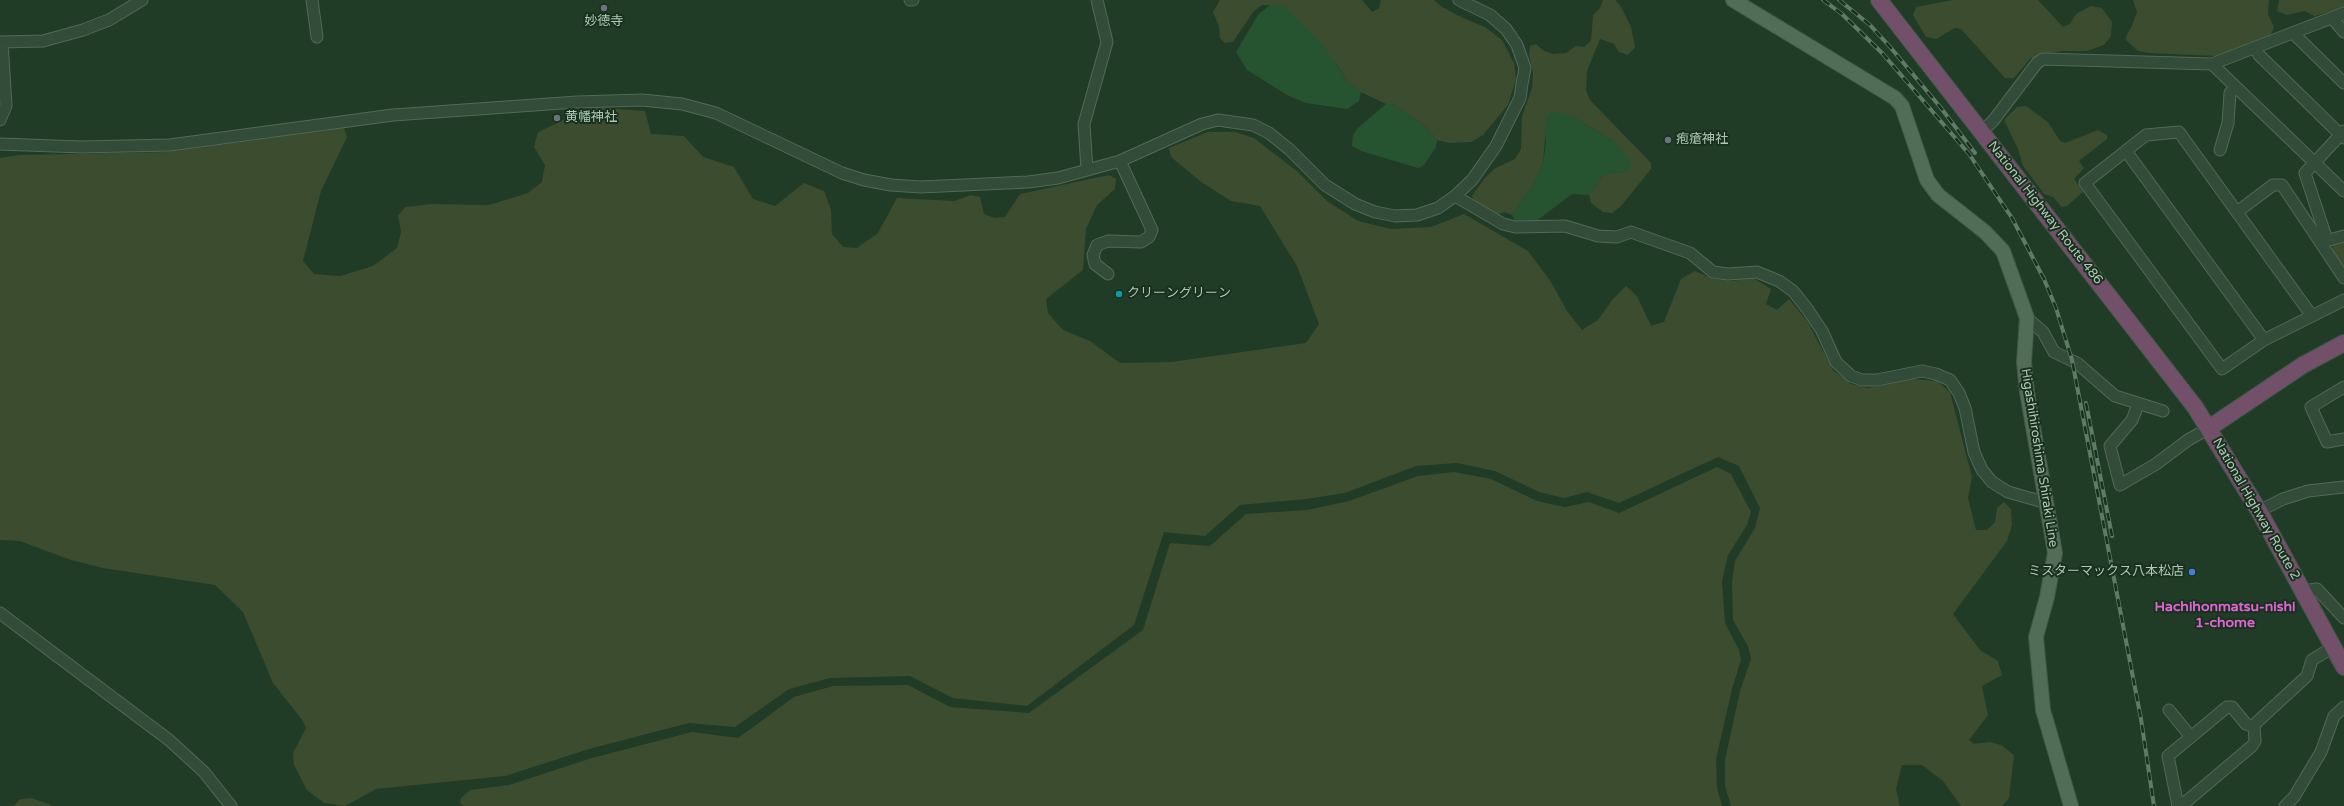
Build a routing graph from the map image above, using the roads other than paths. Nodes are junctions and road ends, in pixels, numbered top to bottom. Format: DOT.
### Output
graph roads {
  1 [pos="142,0"];
  2 [pos="312,0"];
  3 [pos="1097,0"];
  4 [pos="1459,0"];
  5 [pos="1733,0"];
  6 [pos="1879,0"];
  7 [pos="2344,13"];
  8 [pos="2332,18"];
  9 [pos="2344,32"];
  10 [pos="2293,33"];
  11 [pos="317,37"];
  12 [pos="1,42"];
  13 [pos="2255,47"];
  14 [pos="2212,64"];
  15 [pos="2344,83"];
  16 [pos="2235,87"];
  17 [pos="0,120"];
  18 [pos="1981,132"];
  19 [pos="2343,134"];
  20 [pos="0,144"];
  21 [pos="2220,150"];
  22 [pos="2126,151"];
  23 [pos="1120,162"];
  24 [pos="2314,162"];
  25 [pos="1087,170"];
  26 [pos="2344,191"];
  27 [pos="1455,196"];
  28 [pos="2237,212"];
  29 [pos="2344,236"];
  30 [pos="2322,242"];
  31 [pos="1108,274"];
  32 [pos="2344,278"];
  33 [pos="2344,300"];
  34 [pos="2312,316"];
  35 [pos="2027,318"];
  36 [pos="2264,340"];
  37 [pos="2344,343"];
  38 [pos="2344,387"];
  39 [pos="2138,405"];
  40 [pos="2163,411"];
  41 [pos="2209,428"];
  42 [pos="2344,439"];
  43 [pos="2344,487"];
  44 [pos="2048,503"];
  45 [pos="2259,511"];
  46 [pos="2303,591"];
  47 [pos="0,613"];
  48 [pos="2344,618"];
  49 [pos="2333,647"];
  50 [pos="2344,667"];
  51 [pos="2344,707"];
  52 [pos="2169,710"];
  53 [pos="2254,727"];
  54 [pos="2191,737"];
  55 [pos="2178,805"];
  56 [pos="231,806"];
  57 [pos="2071,806"];
  58 [pos="2285,806"];
  1 -- 12 [label="street"];
  2 -- 11 [label="street"];
  3 -- 25 [label="street"];
  4 -- 27 [label="street"];
  5 -- 35 [label="main road, Higashihiroshima Shiraki Line"];
  6 -- 18 [label="highway, National Highway Route 486"];
  7 -- 8 [label="street"];
  8 -- 9 [label="street"];
  8 -- 10 [label="street"];
  10 -- 13 [label="street"];
  10 -- 15 [label="street"];
  12 -- 17 [label="street"];
  13 -- 14 [label="street"];
  13 -- 19 [label="street"];
  14 -- 16 [label="street"];
  14 -- 18 [label="street"];
  16 -- 21 [label="street"];
  16 -- 24 [label="street"];
  18 -- 41 [label="highway, National Highway Route 486"];
  19 -- 24 [label="street"];
  20 -- 25 [label="street"];
  22 -- 28 [label="street"];
  22 -- 36 [label="street"];
  22 -- 36 [label="street"];
  23 -- 25 [label="street"];
  23 -- 27 [label="street"];
  23 -- 31 [label="street"];
  24 -- 26 [label="street"];
  24 -- 30 [label="street"];
  27 -- 44 [label="street"];
  28 -- 30 [label="street"];
  28 -- 34 [label="street"];
  29 -- 30 [label="street"];
  30 -- 32 [label="street"];
  33 -- 34 [label="street"];
  34 -- 36 [label="street"];
  35 -- 39 [label="street"];
  35 -- 44 [label="main road, Higashihiroshima Shiraki Line"];
  37 -- 41 [label="highway, National Highway Route 2"];
  38 -- 42 [label="street"];
  39 -- 40 [label="street"];
  39 -- 41 [label="street"];
  41 -- 45 [label="highway, National Highway Route 2"];
  43 -- 45 [label="street"];
  44 -- 57 [label="main road, Higashihiroshima Shiraki Line"];
  45 -- 46 [label="highway, National Highway Route 2"];
  46 -- 48 [label="street"];
  46 -- 49 [label="highway, National Highway Route 2"];
  47 -- 56 [label="street"];
  49 -- 50 [label="highway, National Highway Route 2"];
  49 -- 53 [label="street"];
  51 -- 58 [label="street"];
  52 -- 54 [label="street"];
  53 -- 54 [label="street"];
  53 -- 55 [label="street"];
  54 -- 55 [label="street"];
}
